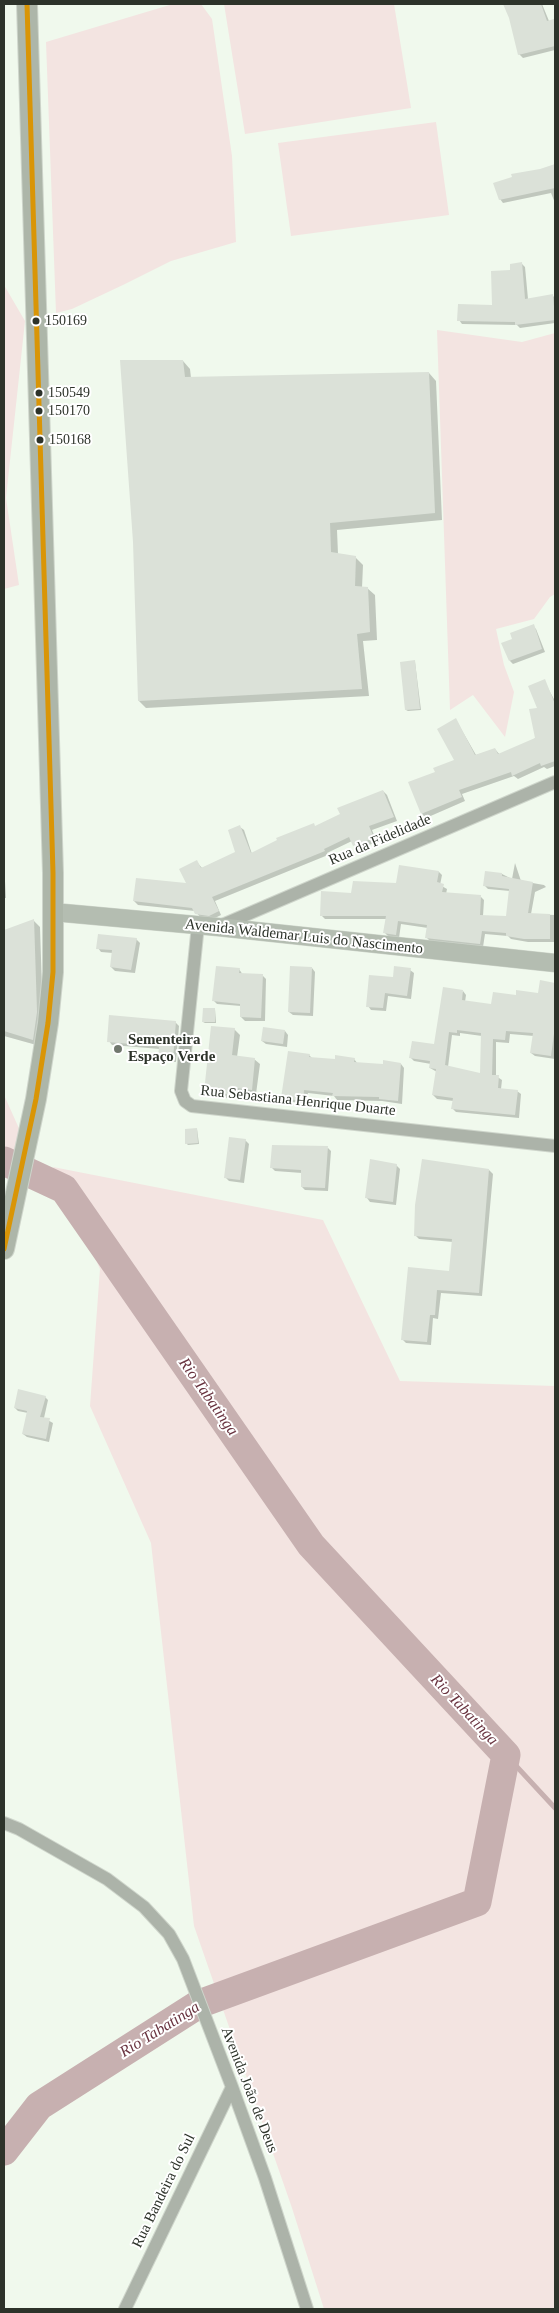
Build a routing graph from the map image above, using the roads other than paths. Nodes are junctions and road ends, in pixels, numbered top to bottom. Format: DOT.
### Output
graph roads {
  1 [pos="27,4"];
  2 [pos="555,782"];
  3 [pos="53,912"];
  4 [pos="198,926"];
  5 [pos="218,927"];
  6 [pos="555,963"];
  7 [pos="555,1146"];
  8 [pos="4,1249"];
  9 [pos="4,1823"];
  10 [pos="232,2086"];
  11 [pos="125,2309"];
  12 [pos="306,2309"];
  1 -- 3 [label="main road"];
  2 -- 5 [label="street, Rua da Fidelidade"];
  3 -- 4 [label="main road, Avenida Waldemar Luis do Nascimento"];
  3 -- 8 [label="main road"];
  4 -- 5 [label="main road, Avenida Waldemar Luis do Nascimento"];
  4 -- 7 [label="street, Rua Sebastiana Henrique Duarte"];
  5 -- 6 [label="main road, Avenida Waldemar Luis do Nascimento"];
  9 -- 10 [label="street, Avenida João de Deus"];
  10 -- 11 [label="street, Rua Bandeira do Sul"];
  10 -- 12 [label="street, Avenida João de Deus"];
}
